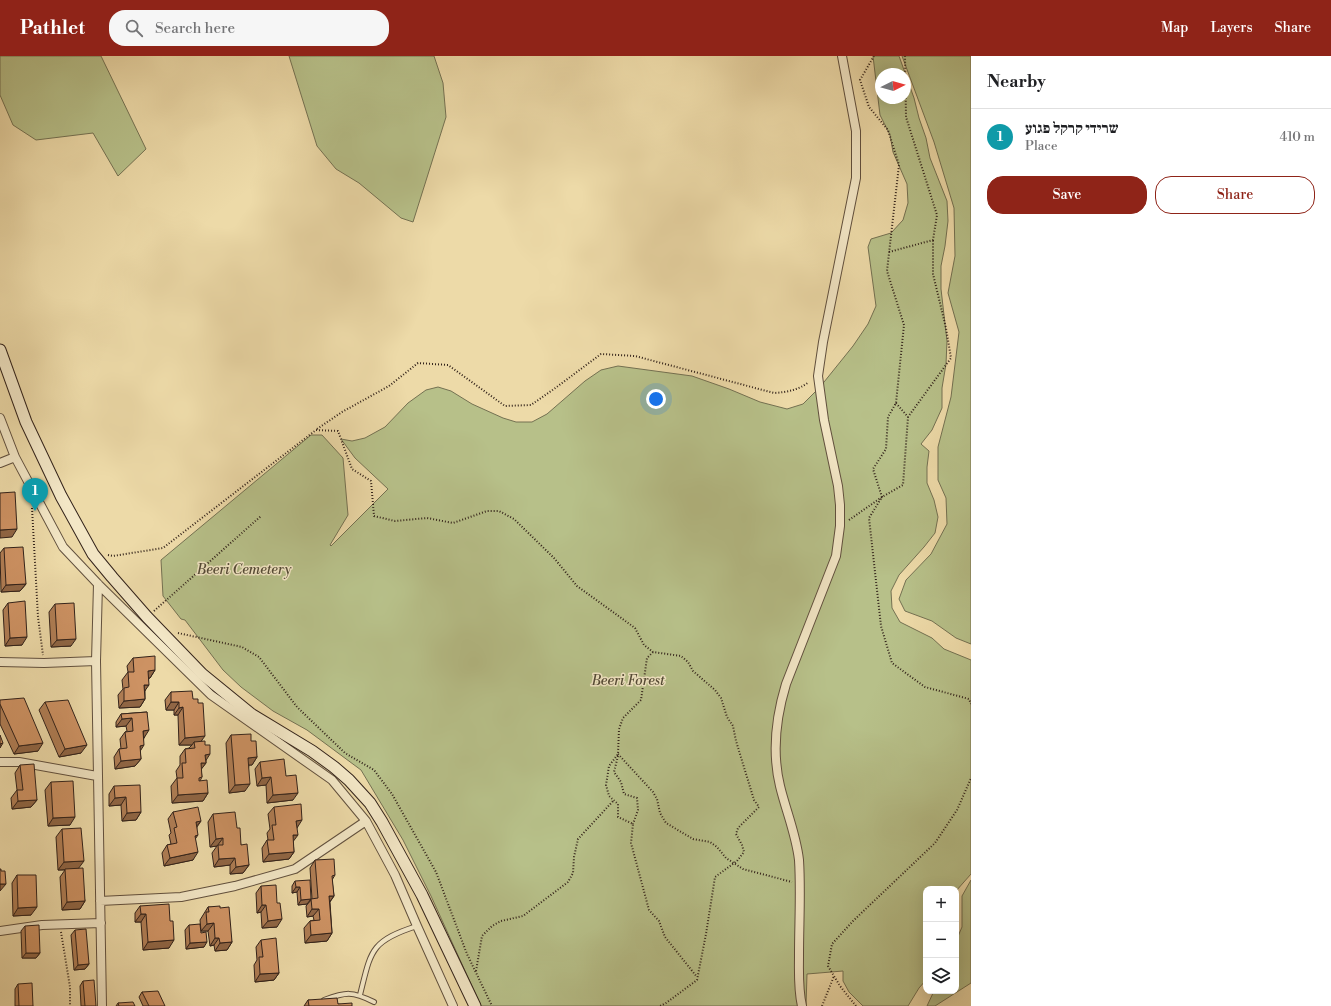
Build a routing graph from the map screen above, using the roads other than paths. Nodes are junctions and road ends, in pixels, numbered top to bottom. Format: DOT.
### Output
graph roads {
  1 [pos="842,56"];
  2 [pos="0,350"];
  3 [pos="0,418"];
  4 [pos="15,457"];
  5 [pos="0,463"];
  6 [pos="98,584"];
  7 [pos="0,662"];
  8 [pos="96,662"];
  9 [pos="0,762"];
  10 [pos="97,776"];
  11 [pos="366,820"];
  12 [pos="100,901"];
  13 [pos="101,923"];
  14 [pos="417,926"];
  15 [pos="0,931"];
  16 [pos="360,995"];
  17 [pos="322,1001"];
  18 [pos="374,1002"];
  19 [pos="102,1006"];
  20 [pos="453,1006"];
  21 [pos="475,1006"];
  22 [pos="802,1006"];
  1 -- 22 [label="street"];
  2 -- 21 [label="street"];
  3 -- 4 [label="street"];
  4 -- 5 [label="street"];
  4 -- 6 [label="street"];
  6 -- 8 [label="street"];
  6 -- 11 [label="street"];
  7 -- 8 [label="street"];
  8 -- 10 [label="street"];
  9 -- 10 [label="street"];
  10 -- 12 [label="street"];
  11 -- 12 [label="street"];
  11 -- 14 [label="street"];
  12 -- 13 [label="street"];
  13 -- 15 [label="street"];
  13 -- 19 [label="street"];
  14 -- 16 [label="lane"];
  14 -- 20 [label="street"];
  16 -- 17 [label="lane"];
  16 -- 18 [label="lane"];
}
